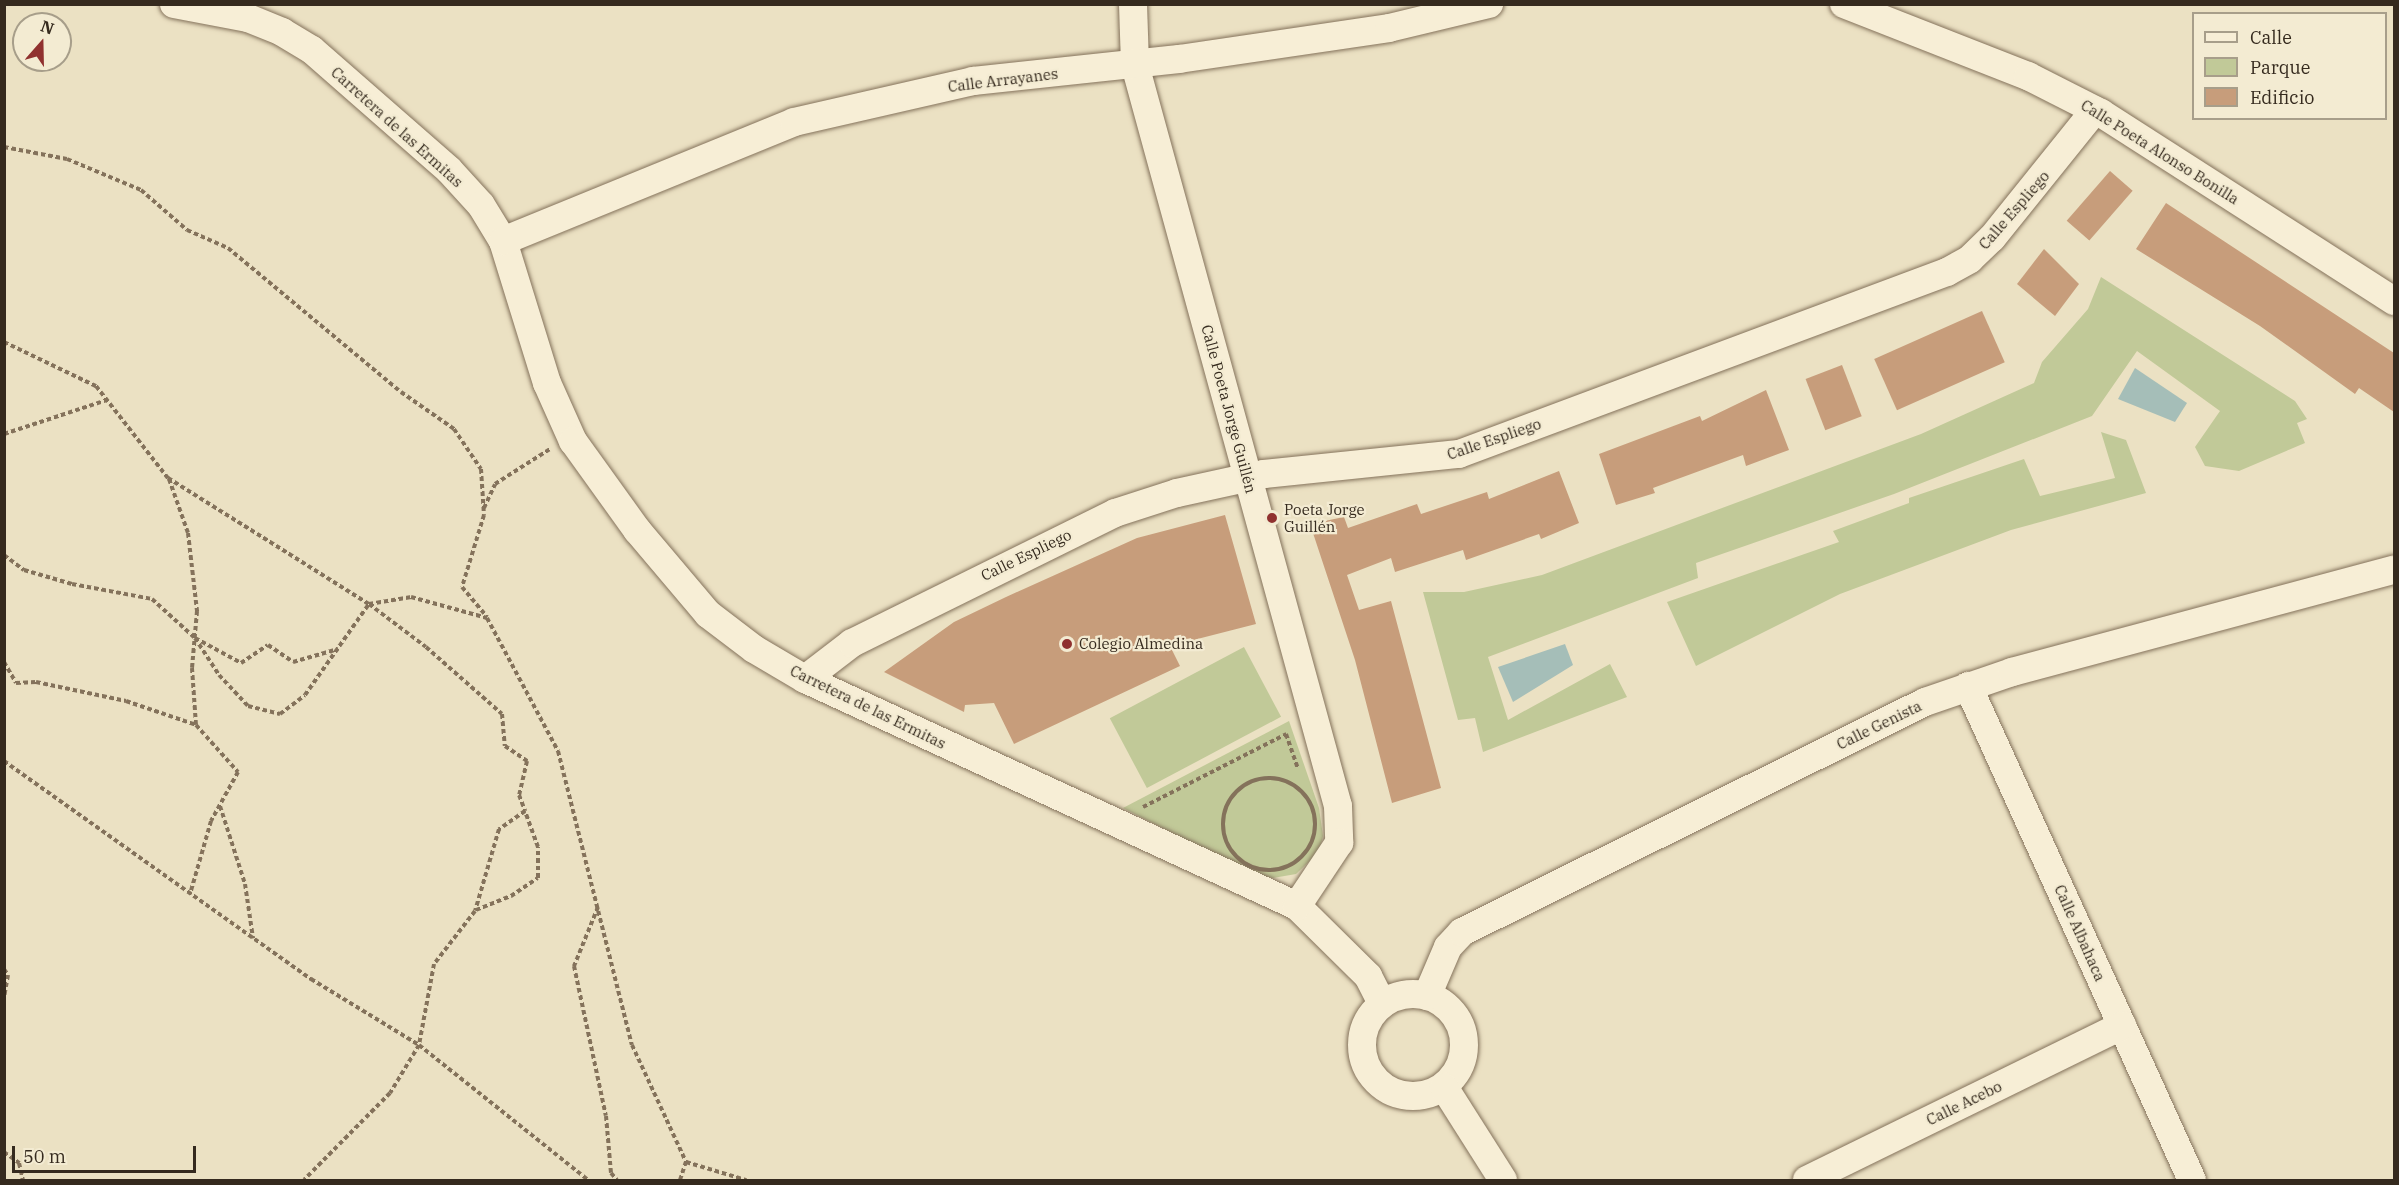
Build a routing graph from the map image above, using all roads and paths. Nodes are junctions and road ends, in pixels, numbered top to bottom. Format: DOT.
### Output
graph roads {
  1 [pos="174,4"];
  2 [pos="1133,4"];
  3 [pos="1489,4"];
  4 [pos="1844,4"];
  5 [pos="250,11"];
  6 [pos="1135,65"];
  7 [pos="2095,110"];
  8 [pos="4,147"];
  9 [pos="503,241"];
  10 [pos="2394,301"];
  11 [pos="4,342"];
  12 [pos="107,400"];
  13 [pos="4,434"];
  14 [pos="571,435"];
  15 [pos="1248,477"];
  16 [pos="168,478"];
  17 [pos="483,509"];
  18 [pos="4,555"];
  19 [pos="2394,570"];
  20 [pos="369,604"];
  21 [pos="488,618"];
  22 [pos="195,638"];
  23 [pos="339,649"];
  24 [pos="4,662"];
  25 [pos="805,679"];
  26 [pos="1968,686"];
  27 [pos="196,725"];
  28 [pos="4,761"];
  29 [pos="1300,776"];
  30 [pos="1304,786"];
  31 [pos="220,805"];
  32 [pos="1311,806"];
  33 [pos="1137,810"];
  34 [pos="525,811"];
  35 [pos="189,894"];
  36 [pos="598,906"];
  37 [pos="1298,906"];
  38 [pos="476,911"];
  39 [pos="253,939"];
  40 [pos="4,969"];
  41 [pos="1427,996"];
  42 [pos="4,997"];
  43 [pos="1382,1004"];
  44 [pos="2122,1026"];
  45 [pos="419,1045"];
  46 [pos="1444,1087"];
  47 [pos="4,1152"];
  48 [pos="686,1162"];
  49 [pos="23,1180"];
  50 [pos="304,1180"];
  51 [pos="588,1180"];
  52 [pos="616,1180"];
  53 [pos="680,1180"];
  54 [pos="746,1180"];
  55 [pos="1503,1180"];
  56 [pos="1807,1180"];
  57 [pos="2192,1180"];
  1 -- 5 [label="street, Carretera de las Ermitas"];
  2 -- 6 [label="street, Calle Poeta Jorge Guillén"];
  3 -- 6 [label="street, Calle Arrayanes"];
  4 -- 7 [label="street, Calle Poeta Alonso Bonilla"];
  5 -- 9 [label="street, Carretera de las Ermitas"];
  6 -- 9 [label="street, Calle Arrayanes"];
  6 -- 15 [label="street, Calle Poeta Jorge Guillén"];
  7 -- 10 [label="street, Calle Poeta Alonso Bonilla"];
  7 -- 15 [label="street, Calle Espliego"];
  8 -- 17 [label="path"];
  9 -- 14 [label="street, Carretera de las Ermitas"];
  11 -- 12 [label="path"];
  12 -- 13 [label="path"];
  12 -- 16 [label="path"];
  14 -- 17 [label="path"];
  14 -- 25 [label="street, Carretera de las Ermitas"];
  15 -- 25 [label="street, Calle Espliego"];
  15 -- 37 [label="street, Calle Poeta Jorge Guillén"];
  16 -- 20 [label="path"];
  16 -- 22 [label="path"];
  17 -- 21 [label="path"];
  18 -- 22 [label="path"];
  19 -- 26 [label="street, Calle Genista"];
  20 -- 21 [label="path"];
  20 -- 23 [label="path"];
  20 -- 34 [label="path"];
  21 -- 36 [label="path"];
  22 -- 23 [label="path"];
  22 -- 23 [label="path"];
  22 -- 27 [label="path"];
  24 -- 27 [label="path"];
  25 -- 37 [label="street, Carretera de las Ermitas"];
  26 -- 41 [label="street, Calle Genista"];
  26 -- 44 [label="street, Calle Albahaca"];
  27 -- 31 [label="path"];
  28 -- 35 [label="path"];
  29 -- 33 [label="path"];
  30 -- 32 [label="path"];
  31 -- 35 [label="path"];
  31 -- 39 [label="path"];
  32 -- 32 [label="path"];
  34 -- 38 [label="path"];
  34 -- 38 [label="path"];
  35 -- 39 [label="path"];
  36 -- 48 [label="path"];
  36 -- 52 [label="path"];
  37 -- 43 [label="street, Carretera de las Ermitas"];
  38 -- 45 [label="path"];
  39 -- 45 [label="path"];
  40 -- 42 [label="path"];
  41 -- 43 [label="street"];
  41 -- 46 [label="street"];
  43 -- 46 [label="street"];
  44 -- 56 [label="street, Calle Acebo"];
  44 -- 57 [label="street, Calle Albahaca"];
  45 -- 50 [label="path"];
  45 -- 51 [label="path"];
  46 -- 55 [label="street"];
  47 -- 49 [label="path"];
  48 -- 53 [label="path"];
  48 -- 54 [label="path"];
}
